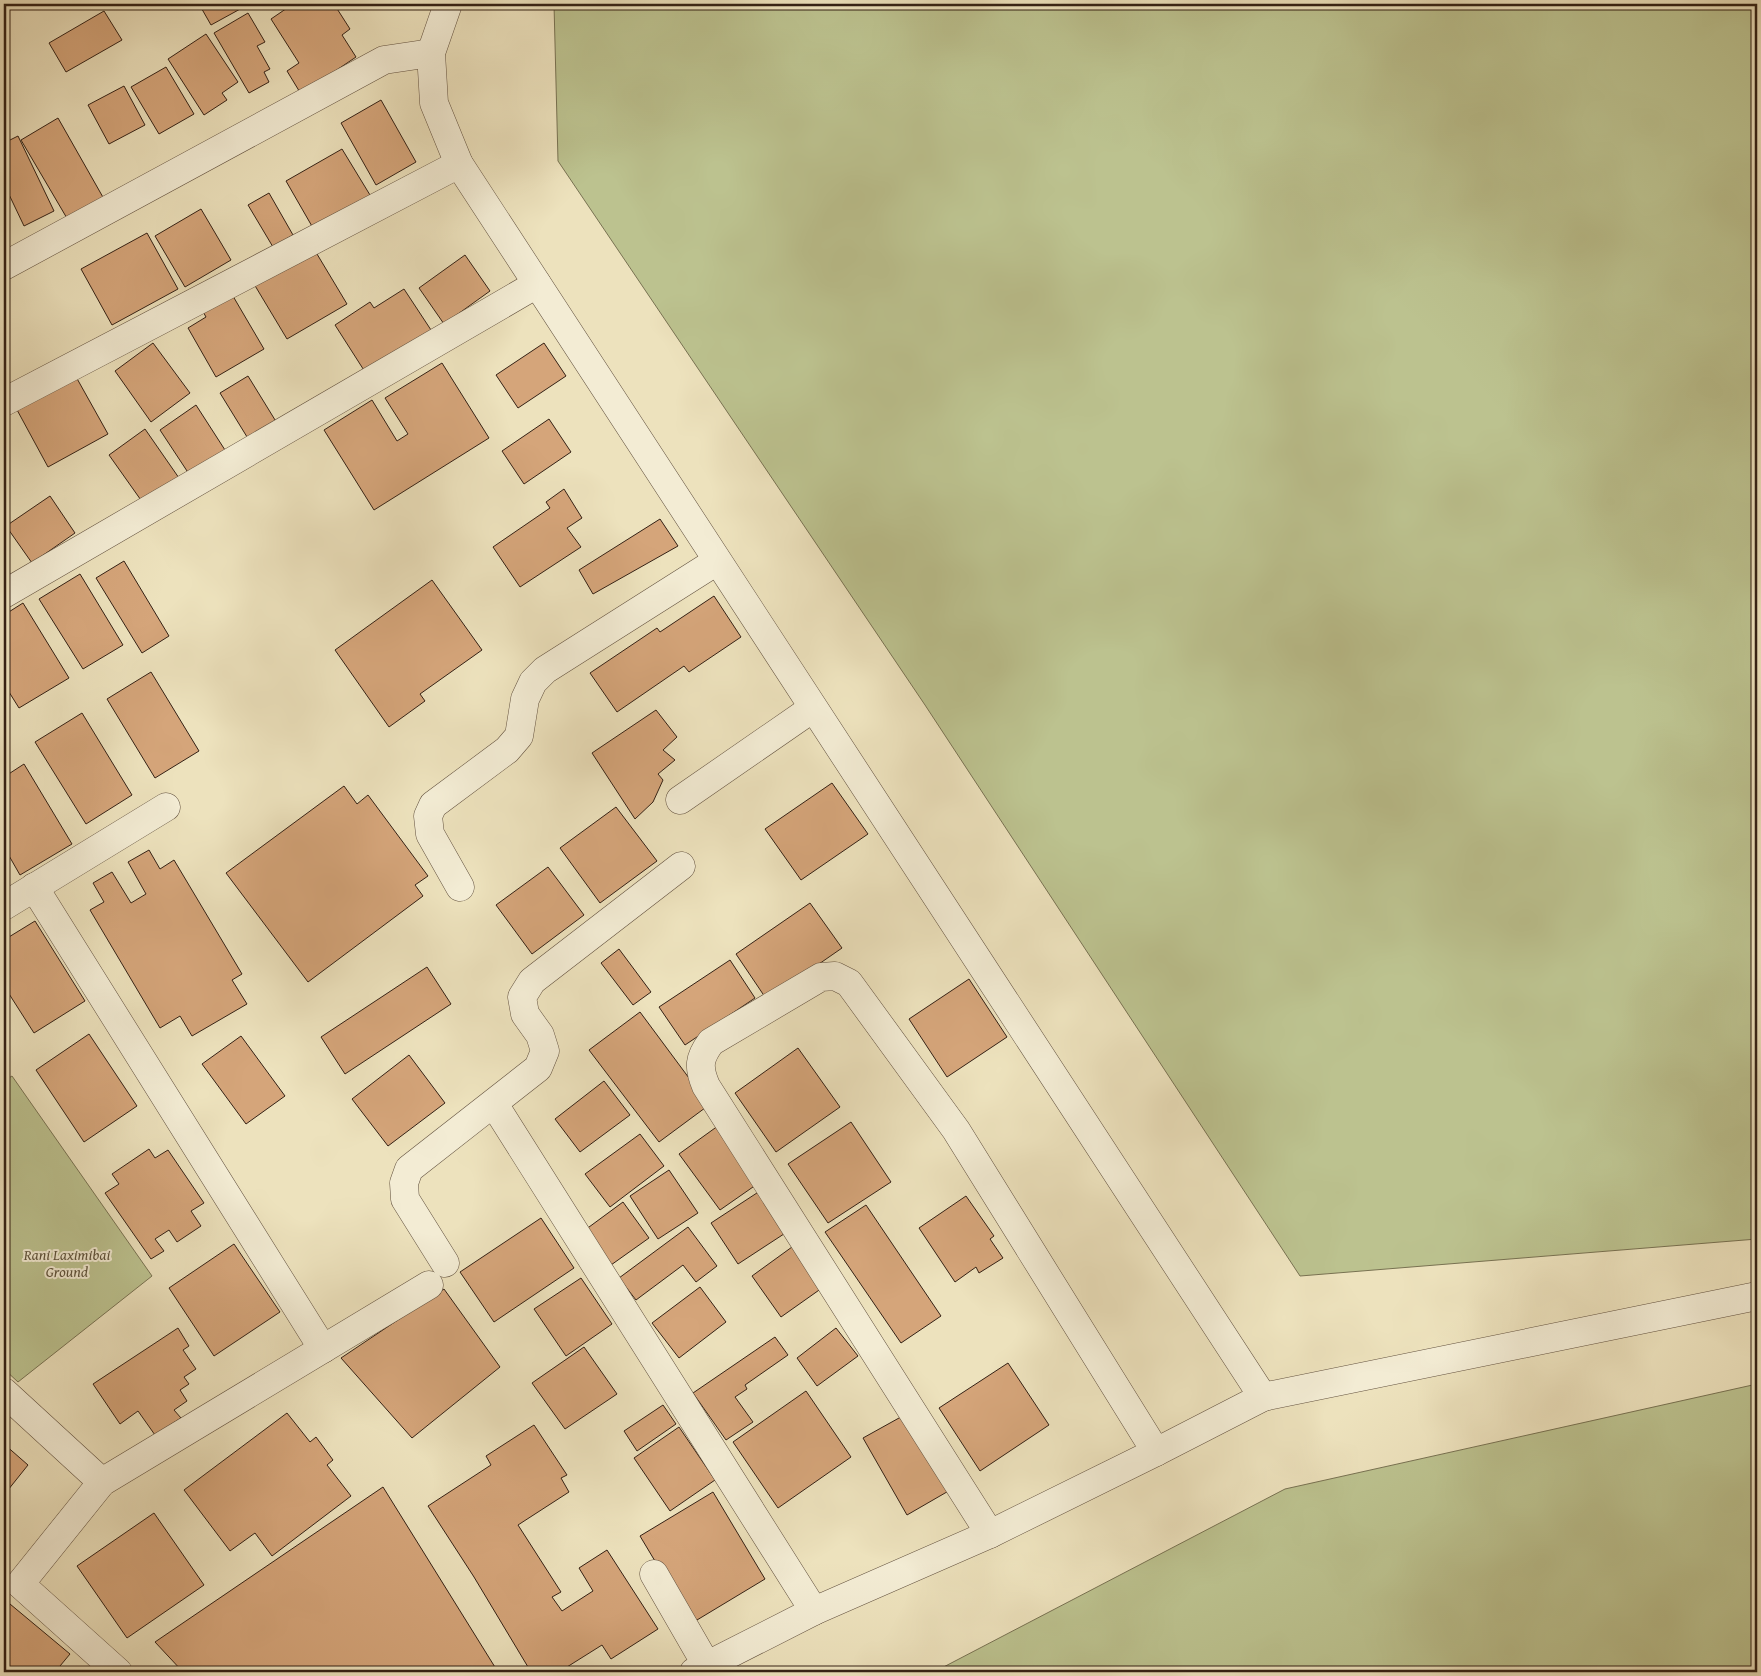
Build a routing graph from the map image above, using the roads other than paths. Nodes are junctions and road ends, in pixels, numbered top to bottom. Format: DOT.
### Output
graph roads {
  1 [pos="448,4"];
  2 [pos="430,53"];
  3 [pos="459,164"];
  4 [pos="4,266"];
  5 [pos="537,284"];
  6 [pos="4,402"];
  7 [pos="718,561"];
  8 [pos="4,594"];
  9 [pos="813,708"];
  10 [pos="680,800"];
  11 [pos="166,807"];
  12 [pos="681,866"];
  13 [pos="460,886"];
  14 [pos="34,887"];
  15 [pos="4,906"];
  16 [pos="494,1104"];
  17 [pos="445,1263"];
  18 [pos="429,1285"];
  19 [pos="1757,1296"];
  20 [pos="323,1349"];
  21 [pos="4,1392"];
  22 [pos="1263,1397"];
  23 [pos="1156,1452"];
  24 [pos="102,1482"];
  25 [pos="990,1534"];
  26 [pos="654,1574"];
  27 [pos="814,1611"];
  28 [pos="701,1669"];
  29 [pos="118,1672"];
  1 -- 2 [label="street"];
  2 -- 3 [label="street"];
  2 -- 4 [label="street"];
  3 -- 5 [label="street"];
  3 -- 6 [label="street"];
  5 -- 7 [label="street"];
  5 -- 8 [label="street"];
  7 -- 9 [label="street"];
  7 -- 13 [label="street"];
  9 -- 10 [label="street"];
  9 -- 22 [label="street"];
  11 -- 14 [label="street"];
  12 -- 16 [label="street"];
  14 -- 15 [label="street"];
  14 -- 20 [label="street"];
  16 -- 17 [label="street"];
  16 -- 27 [label="street"];
  18 -- 20 [label="street"];
  19 -- 22 [label="street"];
  20 -- 24 [label="street"];
  21 -- 24 [label="street"];
  22 -- 23 [label="street"];
  23 -- 25 [label="street"];
  23 -- 25 [label="street"];
  24 -- 29 [label="street"];
  25 -- 27 [label="street"];
  26 -- 28 [label="street"];
  27 -- 28 [label="street"];
}
